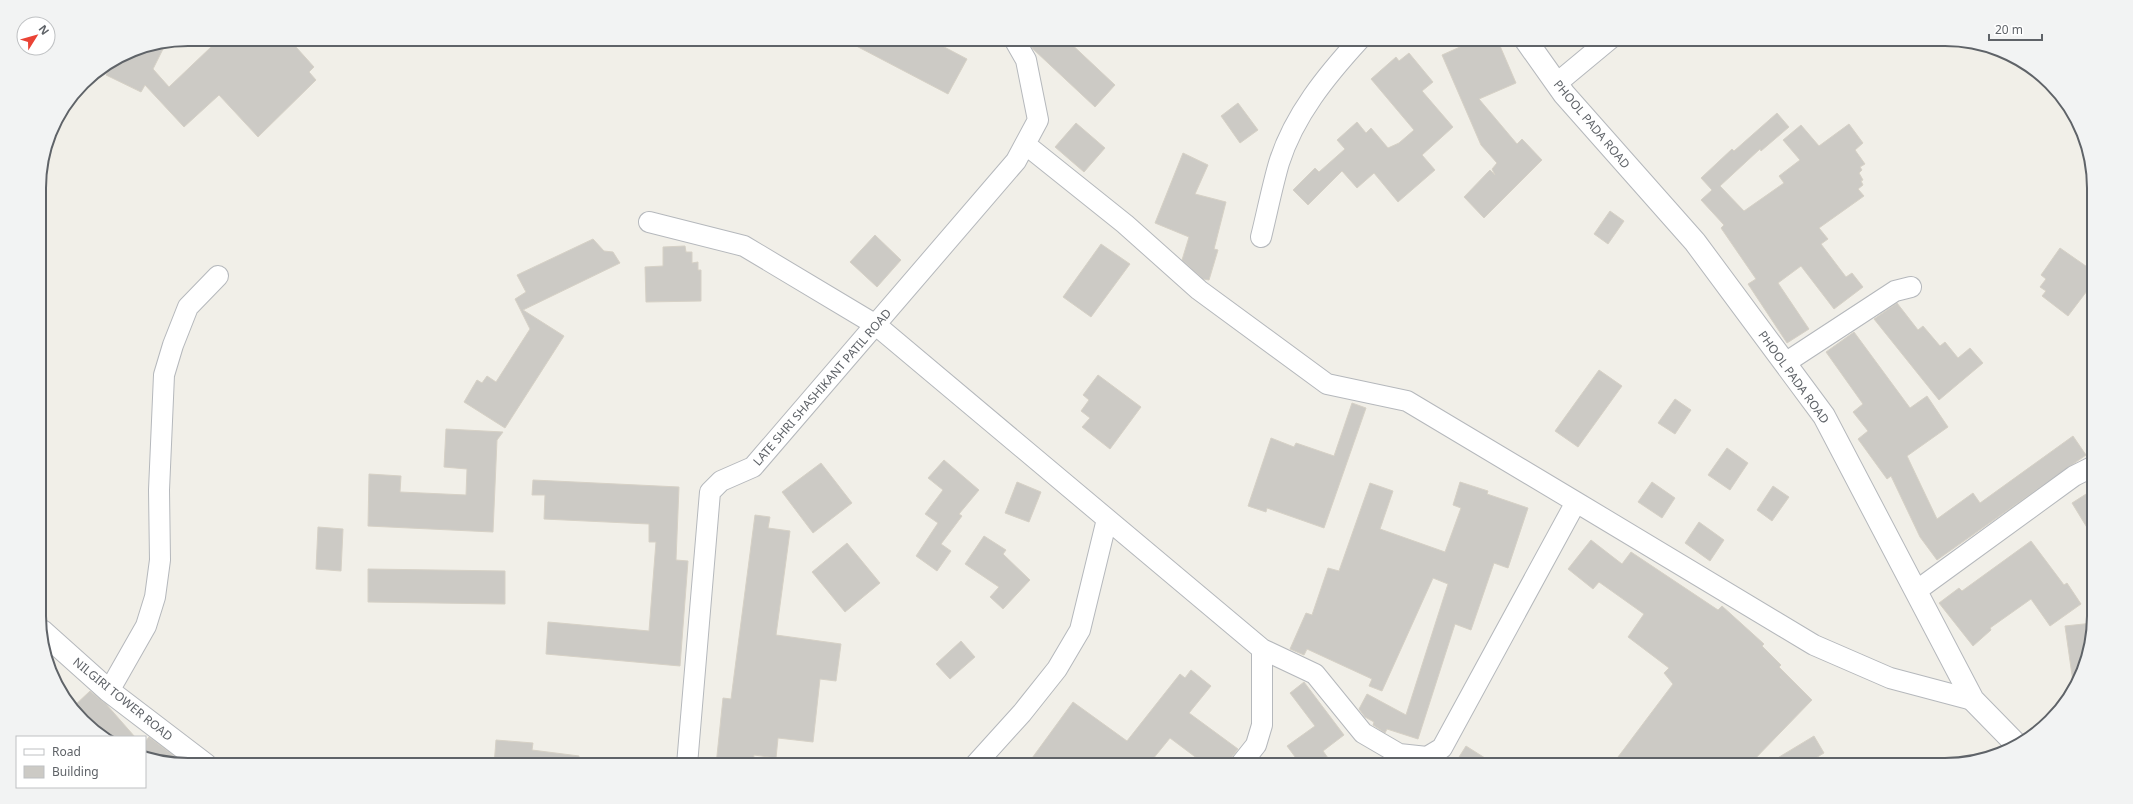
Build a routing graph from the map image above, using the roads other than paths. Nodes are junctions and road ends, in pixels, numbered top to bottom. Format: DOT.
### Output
graph roads {
  1 [pos="1018,46"];
  2 [pos="1354,46"];
  3 [pos="1530,46"];
  4 [pos="1602,46"];
  5 [pos="1557,83"];
  6 [pos="1025,144"];
  7 [pos="649,222"];
  8 [pos="1261,237"];
  9 [pos="218,276"];
  10 [pos="1911,287"];
  11 [pos="876,325"];
  12 [pos="1784,363"];
  13 [pos="2087,470"];
  14 [pos="1576,502"];
  15 [pos="1107,519"];
  16 [pos="1916,591"];
  17 [pos="47,636"];
  18 [pos="1262,649"];
  19 [pos="109,691"];
  20 [pos="1973,700"];
  21 [pos="2012,741"];
  22 [pos="197,758"];
  23 [pos="688,758"];
  24 [pos="981,758"];
  25 [pos="1246,758"];
  1 -- 6 [label="street, LATE SHRI SHASHIKANT PATIL ROAD"];
  2 -- 8 [label="street"];
  3 -- 5 [label="street, PHOOL PADA ROAD"];
  4 -- 5 [label="street"];
  5 -- 12 [label="street, PHOOL PADA ROAD"];
  6 -- 11 [label="street, LATE SHRI SHASHIKANT PATIL ROAD"];
  6 -- 14 [label="street"];
  7 -- 11 [label="street"];
  9 -- 19 [label="street"];
  10 -- 12 [label="street"];
  11 -- 15 [label="street"];
  11 -- 23 [label="street, LATE SHRI SHASHIKANT PATIL ROAD"];
  12 -- 16 [label="street, PHOOL PADA ROAD"];
  13 -- 16 [label="street"];
  14 -- 18 [label="street"];
  14 -- 20 [label="street"];
  15 -- 18 [label="street"];
  15 -- 24 [label="street"];
  16 -- 20 [label="street, PHOOL PADA ROAD"];
  17 -- 19 [label="street, NILGIRI TOWER ROAD"];
  18 -- 25 [label="street"];
  19 -- 22 [label="street, NILGIRI TOWER ROAD"];
  20 -- 21 [label="street, PHOOL PADA ROAD"];
}
